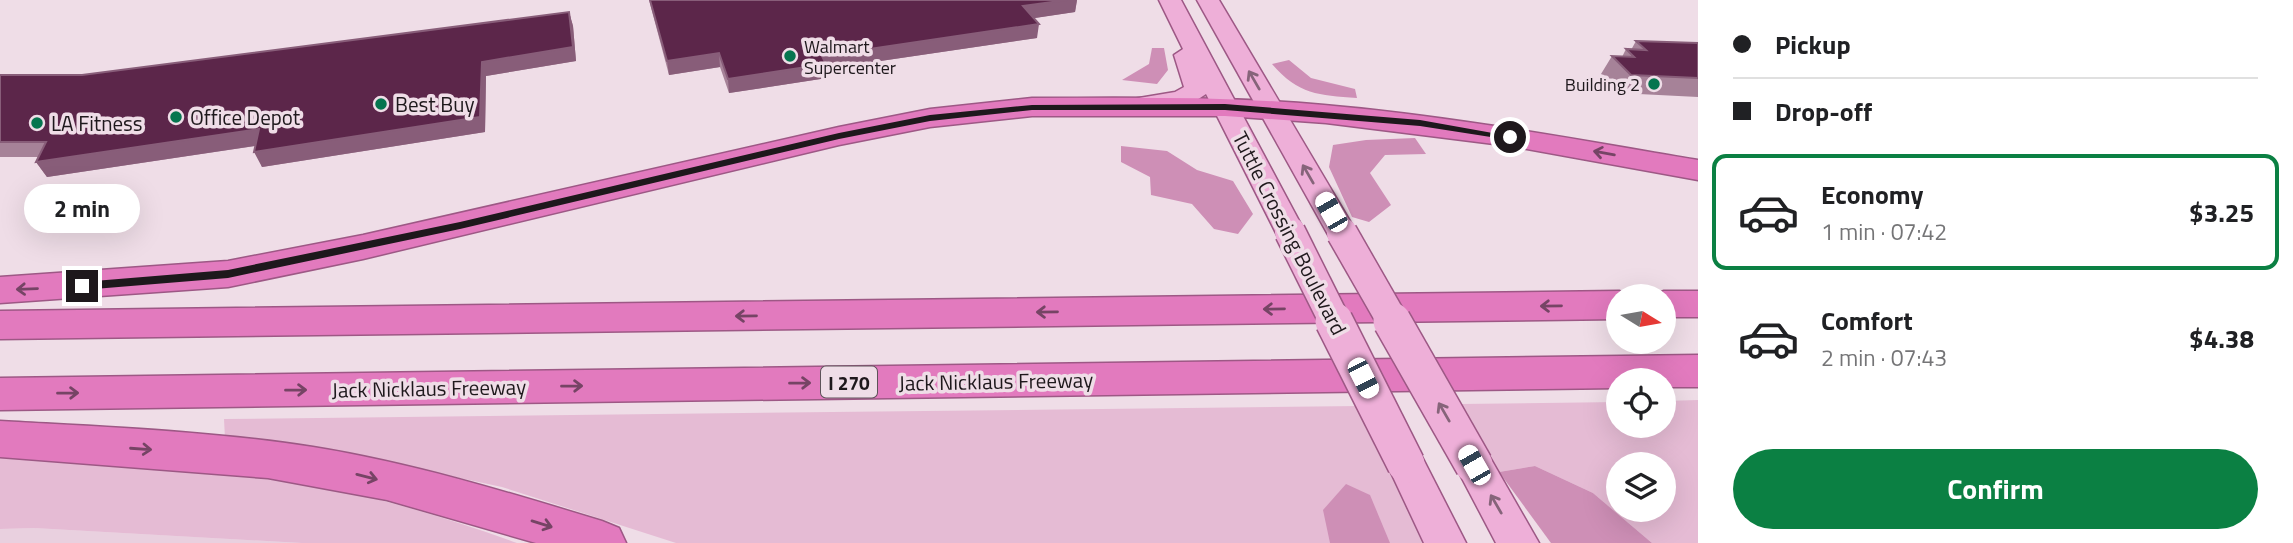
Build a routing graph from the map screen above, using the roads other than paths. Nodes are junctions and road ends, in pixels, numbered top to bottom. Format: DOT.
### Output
graph roads {
  1 [pos="1208,0"];
  2 [pos="1175,9"];
  3 [pos="1135,105"];
  4 [pos="1225,107"];
  5 [pos="1272,110"];
  6 [pos="1698,170"];
  7 [pos="0,290"];
  8 [pos="1676,304"];
  9 [pos="1698,304"];
  10 [pos="1606,305"];
  11 [pos="0,326"];
  12 [pos="1698,371"];
  13 [pos="0,394"];
  14 [pos="0,439"];
  15 [pos="603,543"];
  16 [pos="1445,543"];
  17 [pos="1518,543"];
  5 -- 1 [label="main road, Tuttle Crossing Boulevard, one-way"];
  2 -- 3 [label="main road"];
  2 -- 4 [label="main road, Tuttle Crossing Boulevard"];
  3 -- 4 [label="highway"];
  3 -- 7 [label="highway, one-way"];
  4 -- 5 [label="highway"];
  4 -- 16 [label="main road, Tuttle Crossing Boulevard, bridge"];
  6 -- 5 [label="highway, one-way"];
  17 -- 5 [label="main road, Tuttle Crossing Boulevard, one-way, bridge"];
  8 -- 9 [label="highway"];
  10 -- 11 [label="highway, one-way"];
  13 -- 12 [label="highway, Jack Nicklaus Freeway / I 270, one-way"];
  14 -- 15 [label="highway, one-way"];
}
